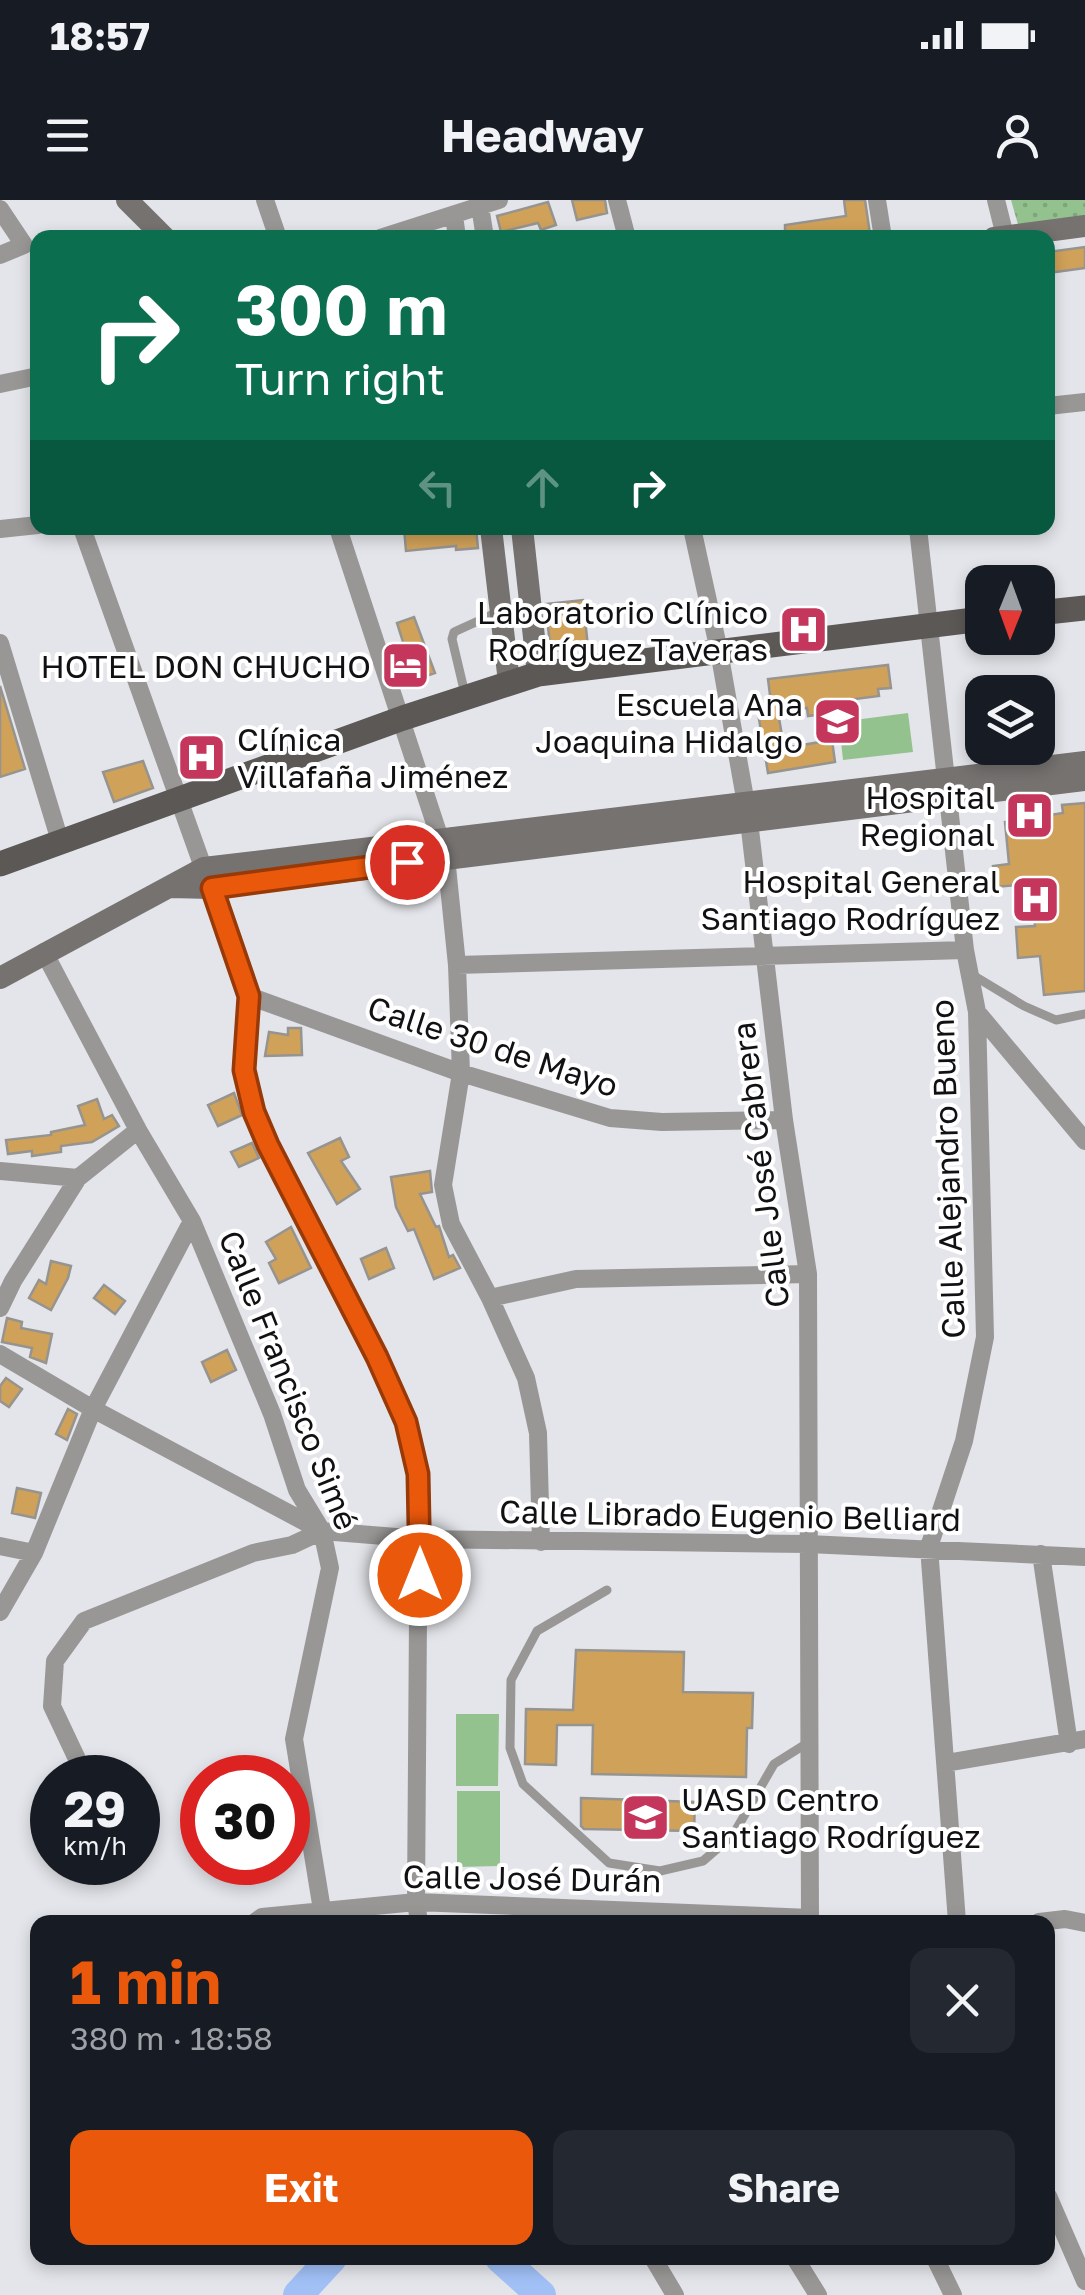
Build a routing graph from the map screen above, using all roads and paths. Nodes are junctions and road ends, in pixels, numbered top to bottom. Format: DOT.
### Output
graph roads {
  1 [pos="127,200"];
  2 [pos="265,200"];
  3 [pos="432,200"];
  4 [pos="499,200"];
  5 [pos="617,200"];
  6 [pos="877,200"];
  7 [pos="996,200"];
  8 [pos="480,206"];
  9 [pos="0,209"];
  10 [pos="446,218"];
  11 [pos="1085,226"];
  12 [pos="157,230"];
  13 [pos="275,230"];
  14 [pos="406,230"];
  15 [pos="453,230"];
  16 [pos="483,230"];
  17 [pos="625,230"];
  18 [pos="882,230"];
  19 [pos="999,230"];
  20 [pos="1054,230"];
  21 [pos="0,255"];
  22 [pos="30,378"];
  23 [pos="0,384"];
  24 [pos="1085,402"];
  25 [pos="1055,405"];
  26 [pos="30,526"];
  27 [pos="0,528"];
  28 [pos="84,535"];
  29 [pos="340,535"];
  30 [pos="492,535"];
  31 [pos="523,535"];
  32 [pos="694,535"];
  33 [pos="919,535"];
  34 [pos="1085,608"];
  35 [pos="500,611"];
  36 [pos="1055,611"];
  37 [pos="965,621"];
  38 [pos="929,625"];
  39 [pos="0,644"];
  40 [pos="719,652"];
  41 [pos="538,674"];
  42 [pos="508,682"];
  43 [pos="8,692"];
  44 [pos="466,696"];
  45 [pos="403,718"];
  46 [pos="1085,762"];
  47 [pos="1085,780"];
  48 [pos="948,788"];
  49 [pos="178,800"];
  50 [pos="747,812"];
  51 [pos="60,841"];
  52 [pos="444,848"];
  53 [pos="0,864"];
  54 [pos="208,878"];
  55 [pos="966,950"];
  56 [pos="44,952"];
  57 [pos="766,957"];
  58 [pos="456,965"];
  59 [pos="969,972"];
  60 [pos="0,978"];
  61 [pos="249,996"];
  62 [pos="977,1012"];
  63 [pos="1085,1014"];
  64 [pos="461,1073"];
  65 [pos="784,1120"];
  66 [pos="138,1130"];
  67 [pos="1085,1141"];
  68 [pos="0,1171"];
  69 [pos="78,1178"];
  70 [pos="192,1221"];
  71 [pos="808,1274"];
  72 [pos="490,1298"];
  73 [pos="0,1308"];
  74 [pos="0,1354"];
  75 [pos="93,1409"];
  76 [pos="322,1531"];
  77 [pos="420,1539"];
  78 [pos="542,1542"];
  79 [pos="808,1544"];
  80 [pos="0,1546"];
  81 [pos="929,1547"];
  82 [pos="34,1553"];
  83 [pos="1041,1554"];
  84 [pos="1085,1557"];
  85 [pos="607,1590"];
  86 [pos="0,1612"];
  87 [pos="1077,1741"];
  88 [pos="809,1742"];
  89 [pos="75,1755"];
  90 [pos="946,1763"];
  91 [pos="416,1902"];
  92 [pos="323,1915"];
  93 [pos="330,1915"];
  94 [pos="418,1915"];
  95 [pos="552,1915"];
  96 [pos="810,1915"];
  97 [pos="957,1915"];
  98 [pos="1055,1920"];
  99 [pos="1085,1923"];
  100 [pos="1055,2212"];
  101 [pos="657,2265"];
  102 [pos="799,2265"];
  103 [pos="938,2265"];
  104 [pos="1085,2281"];
  105 [pos="675,2295"];
  106 [pos="818,2295"];
  107 [pos="953,2295"];
  1 -- 12 [label="main road"];
  2 -- 13 [label="street"];
  3 -- 10 [label="street"];
  4 -- 8 [label="street"];
  5 -- 17 [label="street"];
  6 -- 18 [label="street"];
  7 -- 19 [label="street"];
  8 -- 10 [label="street"];
  8 -- 16 [label="street"];
  9 -- 21 [label="street"];
  10 -- 14 [label="street"];
  10 -- 15 [label="street"];
  11 -- 20 [label="main road"];
  22 -- 23 [label="street"];
  24 -- 25 [label="street"];
  26 -- 27 [label="street"];
  28 -- 49 [label="street"];
  29 -- 45 [label="street"];
  30 -- 35 [label="main road"];
  31 -- 41 [label="main road"];
  32 -- 40 [label="street, Calle José Cabrera"];
  33 -- 38 [label="street, Calle Alejandro Bueno"];
  34 -- 36 [label="main road"];
  35 -- 42 [label="main road"];
  35 -- 44 [label="lane"];
  37 -- 38 [label="main road"];
  38 -- 40 [label="main road"];
  38 -- 48 [label="street, Calle Alejandro Bueno"];
  39 -- 43 [label="street"];
  40 -- 41 [label="main road"];
  40 -- 50 [label="street, Calle José Cabrera"];
  41 -- 42 [label="main road"];
  42 -- 44 [label="main road"];
  43 -- 51 [label="street"];
  44 -- 45 [label="main road"];
  45 -- 49 [label="main road"];
  45 -- 52 [label="street"];
  46 -- 48 [label="main road"];
  47 -- 48 [label="main road"];
  48 -- 50 [label="main road"];
  48 -- 55 [label="street, Calle Alejandro Bueno"];
  49 -- 51 [label="main road"];
  49 -- 54 [label="street"];
  50 -- 52 [label="main road"];
  50 -- 57 [label="street, Calle José Cabrera"];
  51 -- 53 [label="main road"];
  52 -- 54 [label="main road"];
  52 -- 58 [label="street"];
  54 -- 56 [label="main road"];
  54 -- 61 [label="street"];
  55 -- 57 [label="street"];
  55 -- 59 [label="street, Calle Alejandro Bueno"];
  56 -- 60 [label="main road"];
  56 -- 66 [label="street, Calle Francisco Simé"];
  57 -- 58 [label="street"];
  57 -- 65 [label="street, Calle José Cabrera"];
  58 -- 64 [label="street"];
  59 -- 62 [label="street, Calle Alejandro Bueno"];
  59 -- 63 [label="lane"];
  61 -- 64 [label="street, Calle 30 de Mayo"];
  61 -- 77 [label="street"];
  62 -- 67 [label="street"];
  62 -- 81 [label="street, Calle Alejandro Bueno"];
  64 -- 65 [label="street, Calle 30 de Mayo"];
  64 -- 72 [label="street"];
  65 -- 71 [label="street, Calle José Cabrera"];
  66 -- 69 [label="street"];
  66 -- 70 [label="street, Calle Francisco Simé"];
  68 -- 69 [label="street"];
  69 -- 73 [label="street"];
  70 -- 75 [label="street"];
  70 -- 76 [label="street, Calle Francisco Simé"];
  71 -- 72 [label="street"];
  71 -- 79 [label="street, Calle José Cabrera"];
  72 -- 78 [label="street"];
  74 -- 75 [label="street, Calle Librado Eugenio Belliard"];
  75 -- 76 [label="street, Calle Librado Eugenio Belliard"];
  75 -- 82 [label="street"];
  76 -- 77 [label="street, Calle Librado Eugenio Belliard"];
  76 -- 89 [label="street"];
  76 -- 92 [label="street, Calle Francisco Simé"];
  77 -- 78 [label="street, Calle Librado Eugenio Belliard"];
  77 -- 91 [label="street"];
  78 -- 79 [label="street, Calle Librado Eugenio Belliard"];
  79 -- 81 [label="street, Calle Librado Eugenio Belliard"];
  79 -- 88 [label="street, Calle José Cabrera"];
  80 -- 82 [label="street"];
  81 -- 83 [label="street, Calle Librado Eugenio Belliard"];
  81 -- 90 [label="street, Calle Alejandro Bueno"];
  82 -- 86 [label="street"];
  83 -- 84 [label="street, Calle Librado Eugenio Belliard"];
  83 -- 87 [label="street"];
  85 -- 88 [label="lane"];
  87 -- 90 [label="street"];
  88 -- 96 [label="street, Calle José Cabrera"];
  90 -- 97 [label="street, Calle Alejandro Bueno"];
  91 -- 93 [label="street, Calle José Durán"];
  91 -- 94 [label="street"];
  91 -- 95 [label="street, Calle José Durán"];
  98 -- 99 [label="street"];
  100 -- 104 [label="street"];
  101 -- 105 [label="street"];
  102 -- 106 [label="street"];
  103 -- 107 [label="street"];
}
